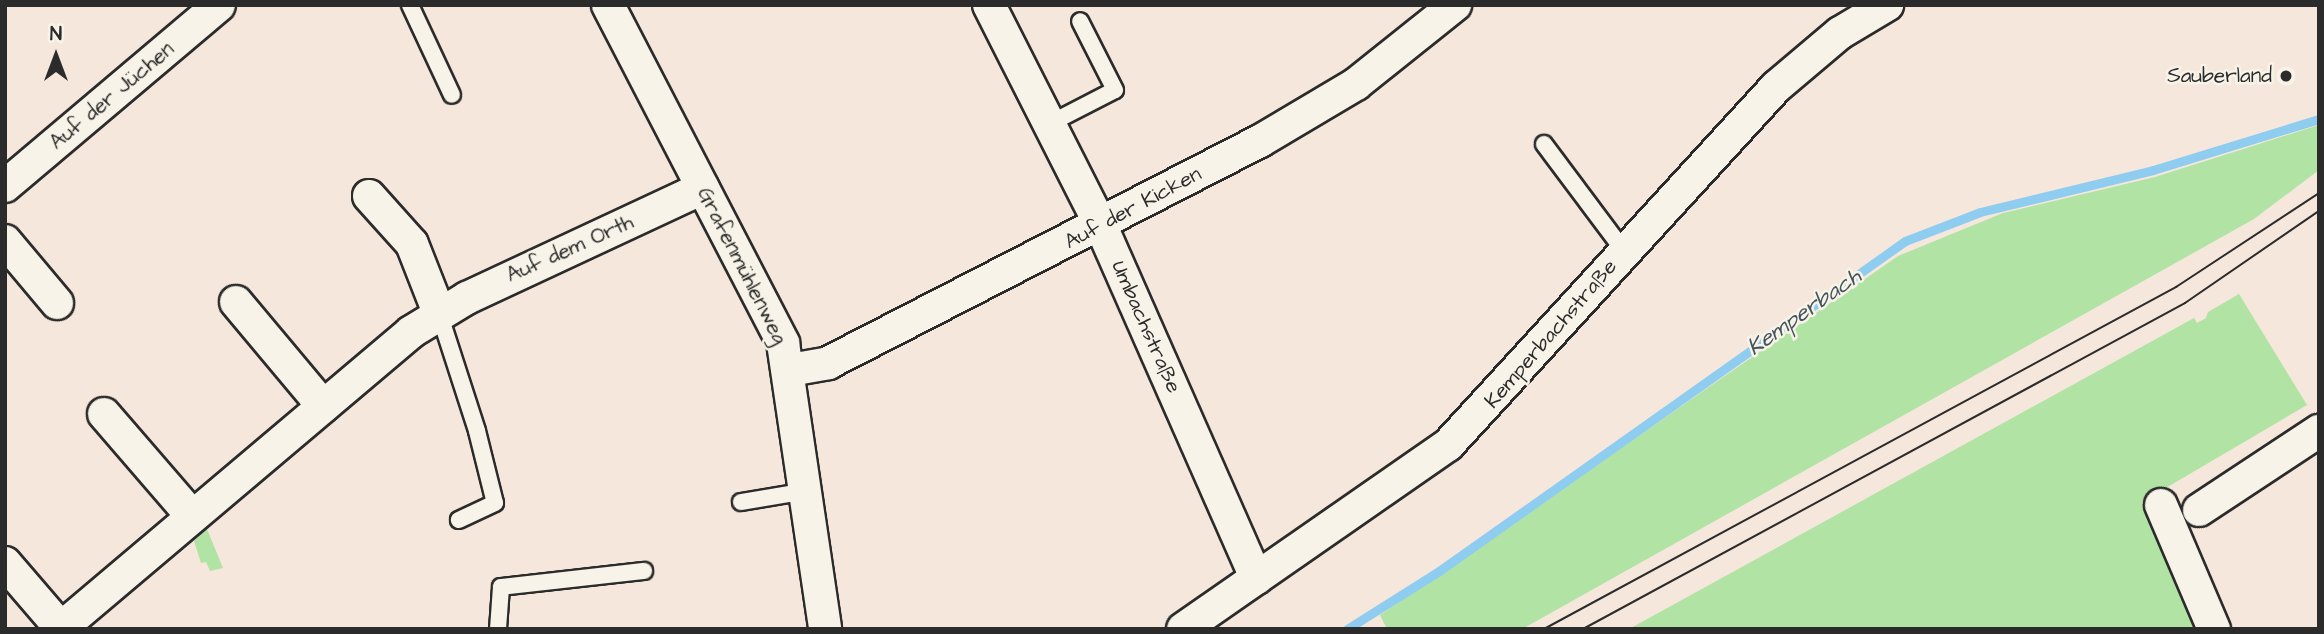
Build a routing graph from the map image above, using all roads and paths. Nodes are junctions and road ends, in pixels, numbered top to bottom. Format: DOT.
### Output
graph roads {
  1 [pos="410,5"];
  2 [pos="608,5"];
  3 [pos="989,5"];
  4 [pos="1455,5"];
  5 [pos="1887,5"];
  6 [pos="210,8"];
  7 [pos="1080,21"];
  8 [pos="452,95"];
  9 [pos="1049,124"];
  10 [pos="1544,144"];
  11 [pos="5,186"];
  12 [pos="703,188"];
  13 [pos="369,196"];
  14 [pos="1101,226"];
  15 [pos="5,241"];
  16 [pos="1624,251"];
  17 [pos="236,302"];
  18 [pos="57,303"];
  19 [pos="439,313"];
  20 [pos="790,370"];
  21 [pos="323,405"];
  22 [pos="104,414"];
  23 [pos="2319,431"];
  24 [pos="807,491"];
  25 [pos="741,502"];
  26 [pos="2161,505"];
  27 [pos="2199,510"];
  28 [pos="192,516"];
  29 [pos="460,520"];
  30 [pos="5,563"];
  31 [pos="644,570"];
  32 [pos="1256,578"];
  33 [pos="60,628"];
  34 [pos="498,629"];
  35 [pos="825,629"];
  36 [pos="1183,629"];
  37 [pos="2214,629"];
  1 -- 8 [label="lane"];
  2 -- 12 [label="street, Grafenmühlenweg"];
  3 -- 9 [label="street, Umbachstraße"];
  4 -- 14 [label="street, Auf der Kicken"];
  5 -- 16 [label="street, Kemperbachstraße"];
  6 -- 11 [label="street, Auf der Jüchen"];
  7 -- 9 [label="lane"];
  9 -- 14 [label="street, Umbachstraße"];
  10 -- 16 [label="lane"];
  12 -- 19 [label="street, Auf dem Orth"];
  12 -- 20 [label="street, Grafenmühlenweg"];
  13 -- 19 [label="street"];
  14 -- 20 [label="street, Auf der Kicken"];
  14 -- 32 [label="street, Umbachstraße"];
  15 -- 18 [label="street"];
  16 -- 32 [label="street, Kemperbachstraße"];
  17 -- 21 [label="street"];
  19 -- 21 [label="street, Auf dem Orth"];
  19 -- 29 [label="lane"];
  20 -- 24 [label="street, Grafenmühlenweg"];
  21 -- 28 [label="street, Auf dem Orth"];
  22 -- 28 [label="street"];
  23 -- 27 [label="street"];
  24 -- 25 [label="lane"];
  24 -- 35 [label="street, Grafenmühlenweg"];
  26 -- 37 [label="street"];
  28 -- 33 [label="street, Auf dem Orth"];
  30 -- 33 [label="street, Auf dem Orth"];
  31 -- 34 [label="lane"];
  32 -- 36 [label="street, Kemperbachstraße"];
}
